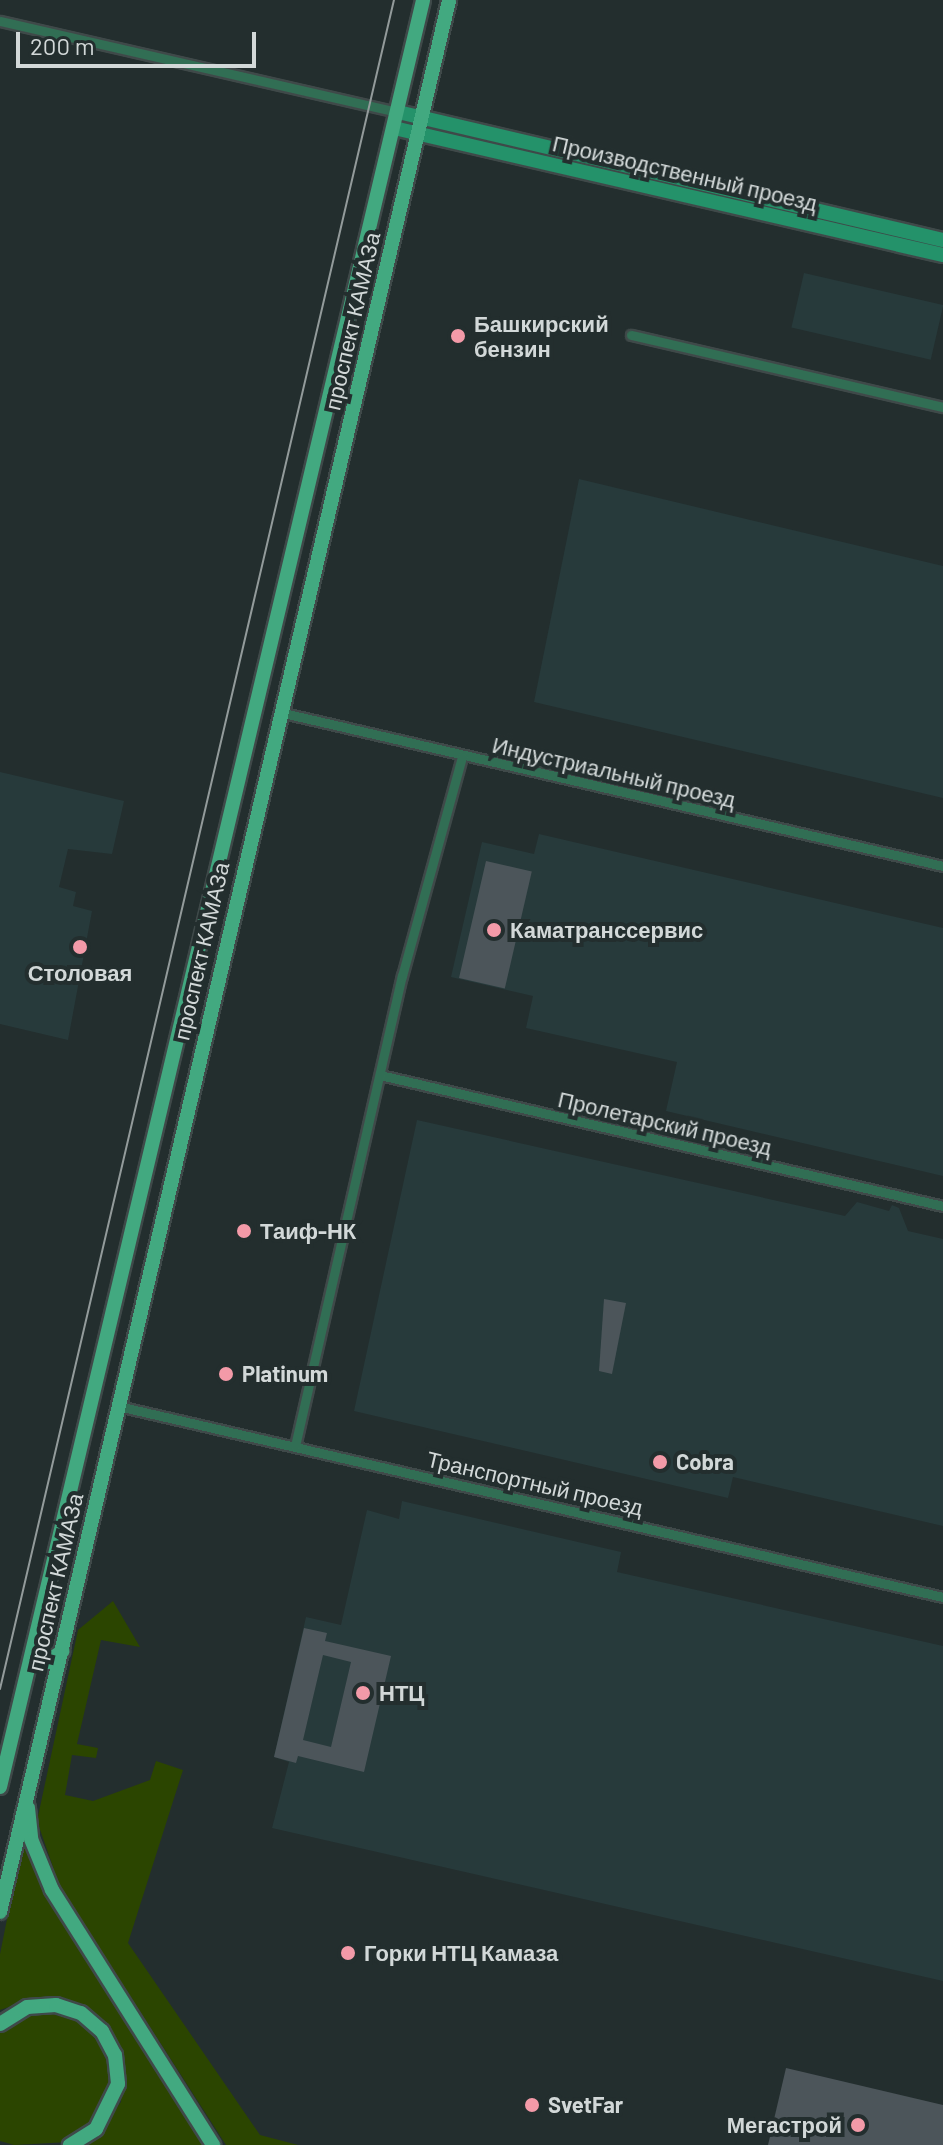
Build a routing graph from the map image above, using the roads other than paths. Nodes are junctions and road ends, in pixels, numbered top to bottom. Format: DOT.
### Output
graph roads {
  1 [pos="423,0"];
  2 [pos="449,0"];
  3 [pos="0,21"];
  4 [pos="373,109"];
  5 [pos="398,112"];
  6 [pos="421,117"];
  7 [pos="394,128"];
  8 [pos="418,133"];
  9 [pos="828,221"];
  10 [pos="943,240"];
  11 [pos="943,255"];
  12 [pos="631,335"];
  13 [pos="943,407"];
  14 [pos="310,498"];
  15 [pos="332,506"];
  16 [pos="297,548"];
  17 [pos="319,563"];
  18 [pos="279,712"];
  19 [pos="462,757"];
  20 [pos="943,866"];
  21 [pos="380,1075"];
  22 [pos="144,1174"];
  23 [pos="169,1183"];
  24 [pos="943,1206"];
  25 [pos="118,1406"];
  26 [pos="295,1446"];
  27 [pos="943,1597"];
  28 [pos="35,1645"];
  29 [pos="63,1651"];
  30 [pos="7,1758"];
  31 [pos="0,1774"];
  32 [pos="32,1774"];
  33 [pos="0,1787"];
  34 [pos="0,1912"];
  35 [pos="0,2024"];
  36 [pos="70,2145"];
  37 [pos="213,2145"];
  1 -- 5 [label="main road, проспект КАМАЗа"];
  2 -- 6 [label="main road, проспект КАМАЗа"];
  3 -- 4 [label="street"];
  4 -- 5 [label="street"];
  4 -- 7 [label="street"];
  5 -- 6 [label="street, Производственный проезд"];
  5 -- 7 [label="main road, проспект КАМАЗа"];
  6 -- 8 [label="main road, проспект КАМАЗа"];
  6 -- 9 [label="street, Производственный проезд"];
  7 -- 8 [label="street, Производственный проезд"];
  7 -- 14 [label="main road, проспект КАМАЗа"];
  8 -- 9 [label="street, Производственный проезд"];
  8 -- 15 [label="main road, проспект КАМАЗа"];
  9 -- 10 [label="street, Производственный проезд"];
  9 -- 11 [label="street, Производственный проезд"];
  12 -- 13 [label="street"];
  14 -- 15 [label="main road"];
  14 -- 16 [label="main road, проспект КАМАЗа"];
  15 -- 17 [label="main road, проспект КАМАЗа"];
  16 -- 17 [label="main road"];
  16 -- 22 [label="main road, проспект КАМАЗа"];
  17 -- 18 [label="main road, проспект КАМАЗа"];
  18 -- 19 [label="street, Индустриальный проезд"];
  18 -- 23 [label="main road, проспект КАМАЗа"];
  19 -- 20 [label="street, Индустриальный проезд"];
  19 -- 21 [label="street"];
  21 -- 24 [label="street, Пролетарский проезд"];
  21 -- 26 [label="street"];
  22 -- 23 [label="main road"];
  22 -- 28 [label="main road, проспект КАМАЗа"];
  23 -- 25 [label="main road, проспект КАМАЗа"];
  25 -- 26 [label="street, Транспортный проезд"];
  25 -- 29 [label="main road, проспект КАМАЗа"];
  26 -- 27 [label="street, Транспортный проезд"];
  28 -- 29 [label="main road"];
  28 -- 30 [label="main road, проспект КАМАЗа"];
  29 -- 32 [label="main road, проспект КАМАЗа"];
  30 -- 31 [label="main road"];
  30 -- 33 [label="main road, проспект КАМАЗа"];
  32 -- 34 [label="main road, проспект КАМАЗа"];
  32 -- 37 [label="main road"];
  35 -- 36 [label="main road"];
}
